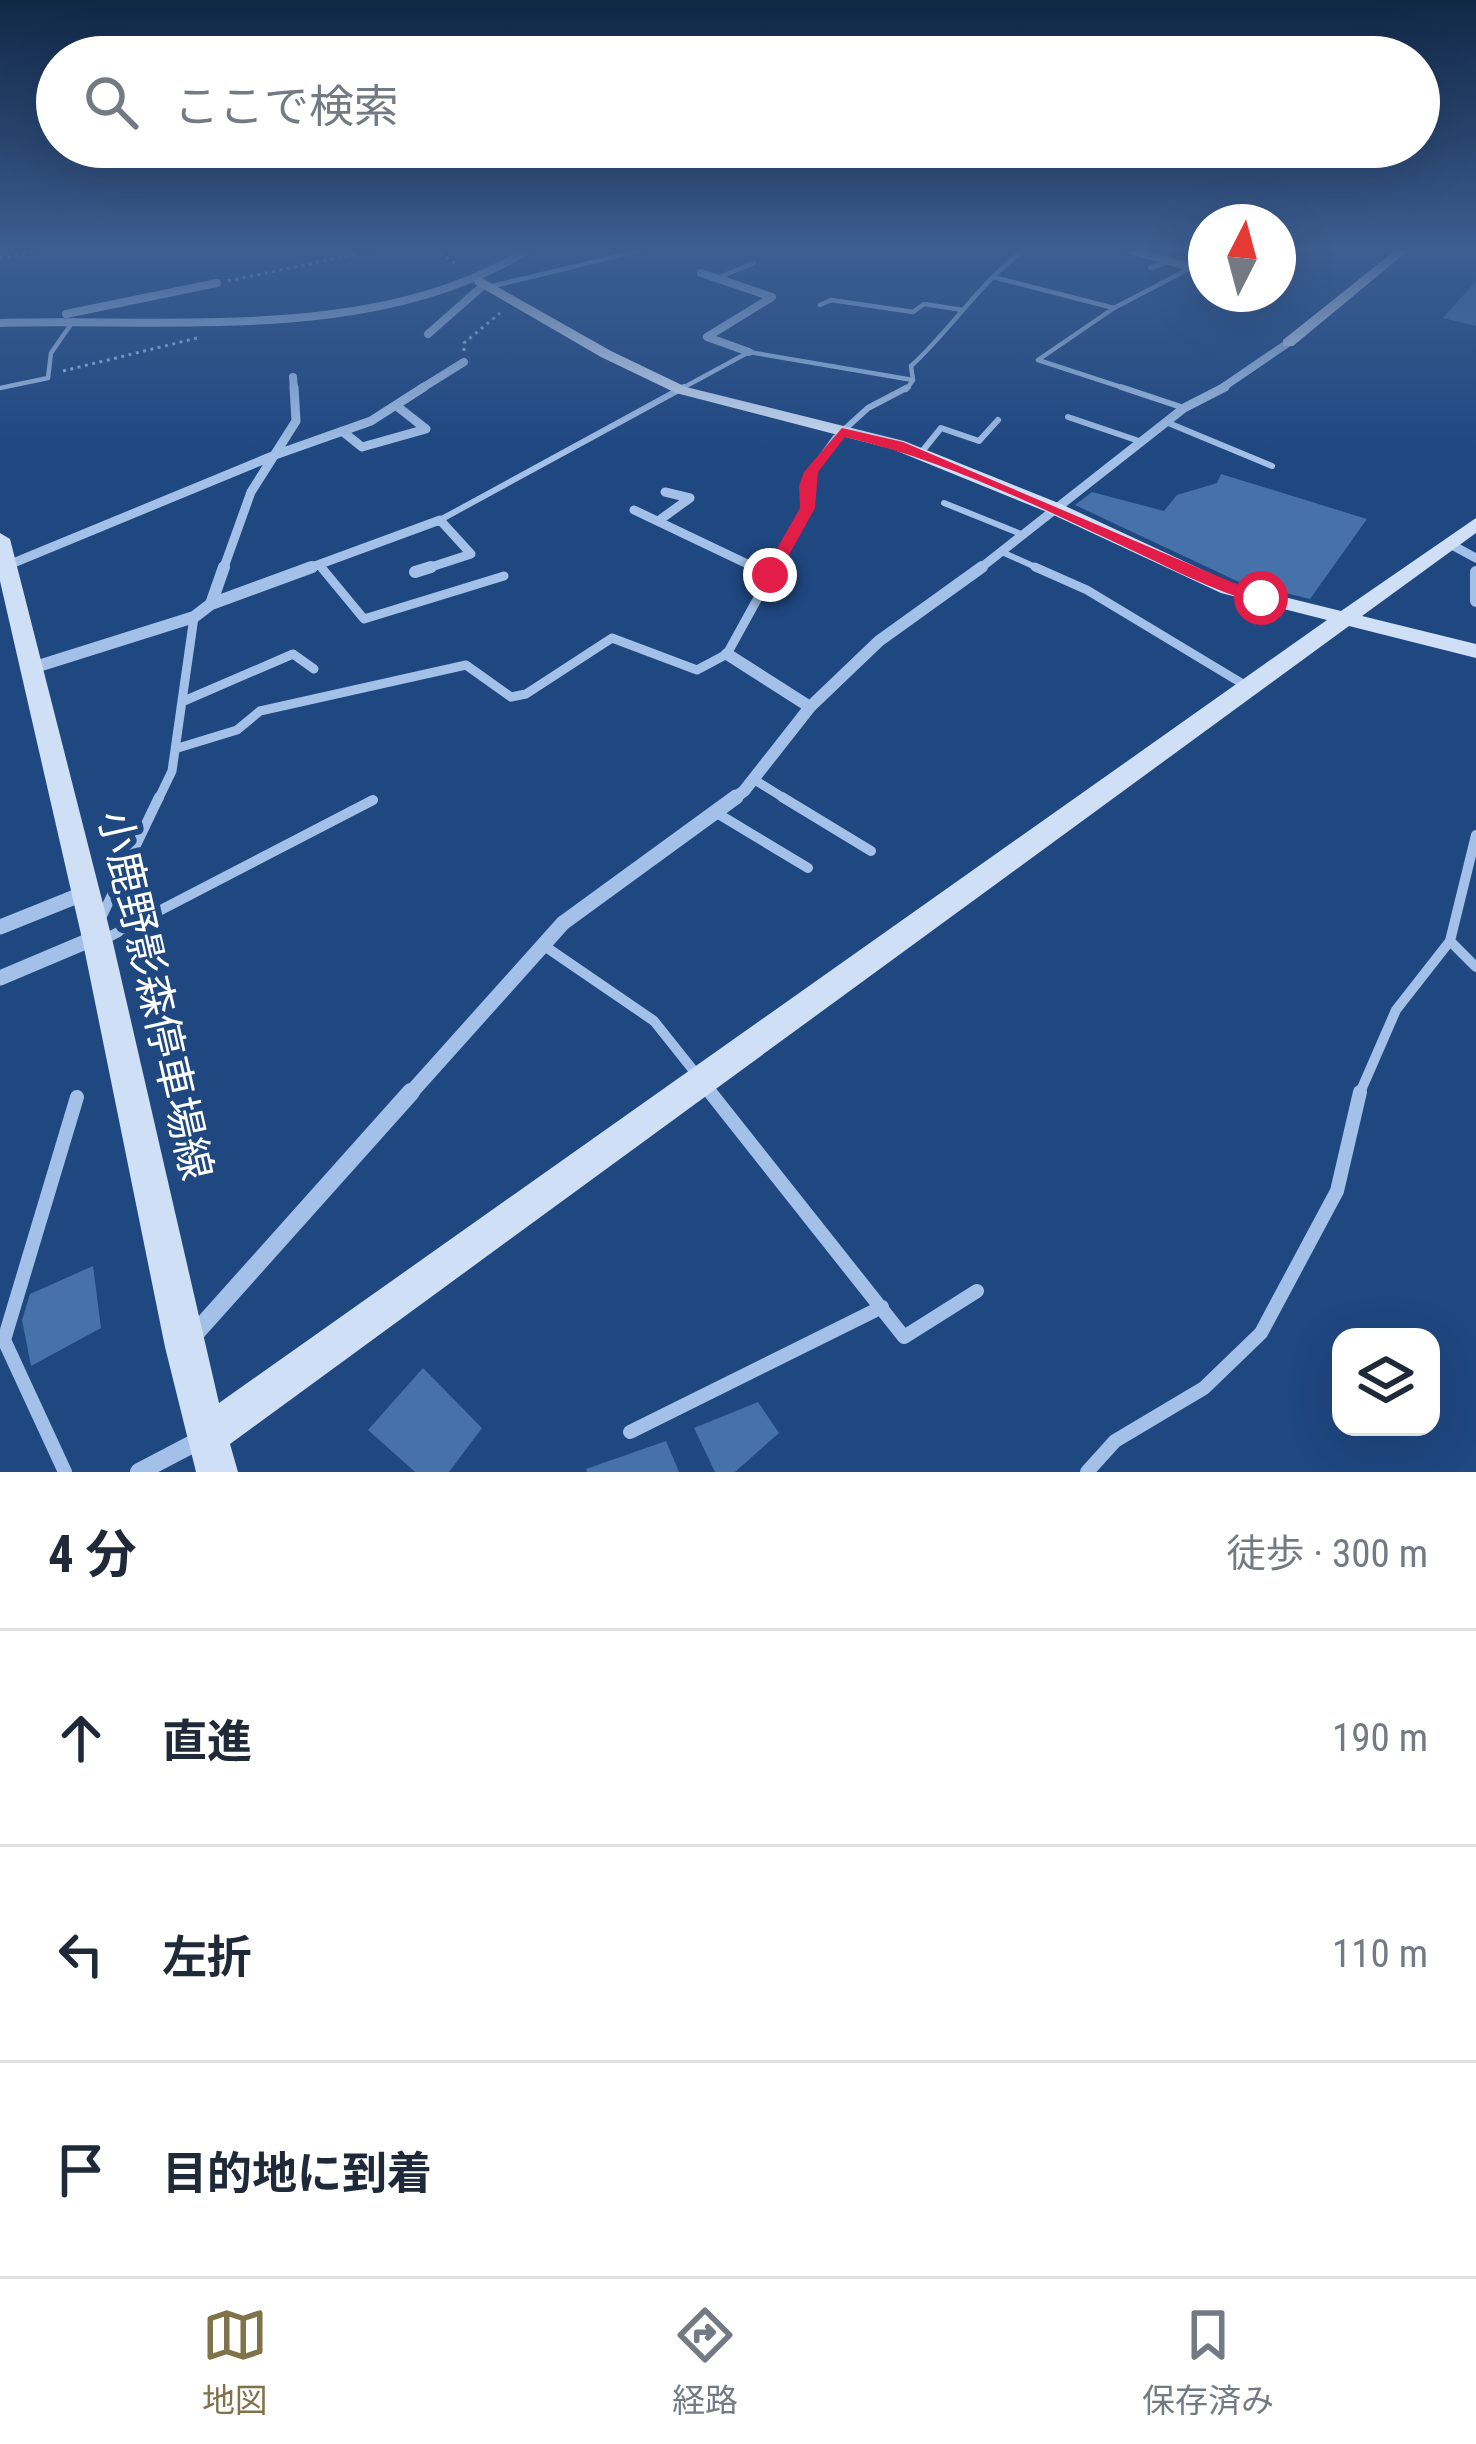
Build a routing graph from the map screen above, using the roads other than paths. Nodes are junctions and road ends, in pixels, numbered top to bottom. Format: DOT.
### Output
graph roads {
  1 [pos="58,318"];
  2 [pos="301,318"];
  3 [pos="447,318"];
  4 [pos="544,318"];
  5 [pos="743,318"];
  6 [pos="957,318"];
  7 [pos="1100,318"];
  8 [pos="1319,318"];
  9 [pos="74,320"];
  10 [pos="51,322"];
  11 [pos="0,323"];
  12 [pos="428,334"];
  13 [pos="1288,343"];
  14 [pos="749,352"];
  15 [pos="464,362"];
  16 [pos="293,377"];
  17 [pos="913,380"];
  18 [pos="0,388"];
  19 [pos="681,390"];
  20 [pos="398,407"];
  21 [pos="1184,409"];
  22 [pos="1068,417"];
  23 [pos="998,420"];
  24 [pos="1166,422"];
  25 [pos="342,431"];
  26 [pos="842,432"];
  27 [pos="1142,442"];
  28 [pos="275,454"];
  29 [pos="920,454"];
  30 [pos="1272,466"];
  31 [pos="665,492"];
  32 [pos="944,503"];
  33 [pos="1054,508"];
  34 [pos="634,510"];
  35 [pos="661,519"];
  36 [pos="440,520"];
  37 [pos="1476,524"];
  38 [pos="1021,534"];
  39 [pos="1463,551"];
  40 [pos="3,552"];
  41 [pos="1002,552"];
  42 [pos="320,566"];
  43 [pos="415,572"];
  44 [pos="1476,572"];
  45 [pos="505,575"];
  46 [pos="770,575"];
  47 [pos="1476,601"];
  48 [pos="211,604"];
  49 [pos="194,617"];
  50 [pos="1342,619"];
  51 [pos="1476,651"];
  52 [pos="727,654"];
  53 [pos="32,668"];
  54 [pos="314,669"];
  55 [pos="1248,687"];
  56 [pos="184,701"];
  57 [pos="810,706"];
  58 [pos="178,748"];
  59 [pos="753,779"];
  60 [pos="373,800"];
  61 [pos="716,812"];
  62 [pos="1476,836"];
  63 [pos="871,851"];
  64 [pos="808,868"];
  65 [pos="86,892"];
  66 [pos="0,927"];
  67 [pos="97,937"];
  68 [pos="1450,941"];
  69 [pos="543,945"];
  70 [pos="1476,967"];
  71 [pos="0,978"];
  72 [pos="704,1079"];
  73 [pos="77,1096"];
  74 [pos="976,1291"];
  75 [pos="882,1306"];
  76 [pos="2,1341"];
  77 [pos="184,1346"];
  78 [pos="630,1432"];
  79 [pos="213,1454"];
  80 [pos="65,1472"];
  81 [pos="139,1472"];
  82 [pos="1087,1472"];
  1 -- 10 [label="street"];
  2 -- 9 [label="street"];
  3 -- 12 [label="street"];
  4 -- 19 [label="street"];
  5 -- 14 [label="street"];
  6 -- 17 [label="lane"];
  7 -- 21 [label="lane"];
  8 -- 13 [label="street"];
  9 -- 10 [label="street"];
  9 -- 18 [label="lane"];
  10 -- 11 [label="street"];
  13 -- 21 [label="street"];
  14 -- 17 [label="lane"];
  14 -- 19 [label="lane"];
  15 -- 20 [label="street"];
  16 -- 28 [label="street"];
  17 -- 26 [label="lane"];
  19 -- 26 [label="street"];
  19 -- 36 [label="lane"];
  20 -- 25 [label="street"];
  20 -- 25 [label="street"];
  21 -- 24 [label="street"];
  22 -- 27 [label="lane"];
  23 -- 29 [label="lane"];
  24 -- 27 [label="street"];
  24 -- 30 [label="lane"];
  25 -- 28 [label="street"];
  26 -- 29 [label="street"];
  26 -- 46 [label="lane"];
  27 -- 33 [label="street"];
  28 -- 40 [label="street"];
  28 -- 48 [label="street"];
  29 -- 33 [label="street"];
  31 -- 35 [label="street"];
  32 -- 38 [label="lane"];
  33 -- 38 [label="street"];
  33 -- 50 [label="street"];
  34 -- 35 [label="street"];
  35 -- 46 [label="street"];
  36 -- 42 [label="street"];
  36 -- 43 [label="street"];
  37 -- 39 [label="street"];
  38 -- 41 [label="street"];
  39 -- 50 [label="street"];
  40 -- 53 [label="street, 小鹿野影森停車場線"];
  41 -- 55 [label="lane"];
  41 -- 57 [label="street"];
  42 -- 45 [label="lane"];
  42 -- 48 [label="street"];
  44 -- 47 [label="street"];
  46 -- 52 [label="lane"];
  48 -- 49 [label="street"];
  49 -- 53 [label="street"];
  49 -- 56 [label="lane"];
  50 -- 51 [label="street"];
  50 -- 55 [label="street"];
  52 -- 57 [label="street"];
  52 -- 58 [label="lane"];
  53 -- 65 [label="street, 小鹿野影森停車場線"];
  54 -- 56 [label="lane"];
  55 -- 72 [label="street"];
  56 -- 58 [label="lane"];
  57 -- 59 [label="street"];
  58 -- 67 [label="lane"];
  59 -- 61 [label="street"];
  59 -- 63 [label="lane"];
  60 -- 67 [label="lane"];
  61 -- 64 [label="lane"];
  61 -- 69 [label="street"];
  62 -- 68 [label="lane"];
  65 -- 66 [label="street"];
  65 -- 67 [label="street, 小鹿野影森停車場線"];
  67 -- 71 [label="street"];
  67 -- 77 [label="street, 小鹿野影森停車場線"];
  68 -- 70 [label="lane"];
  68 -- 82 [label="lane"];
  69 -- 72 [label="lane"];
  69 -- 77 [label="street"];
  72 -- 75 [label="lane"];
  72 -- 79 [label="street"];
  73 -- 76 [label="lane"];
  74 -- 75 [label="lane"];
  75 -- 78 [label="lane"];
  76 -- 80 [label="lane"];
  77 -- 79 [label="street, 小鹿野影森停車場線"];
  79 -- 81 [label="street"];
}
